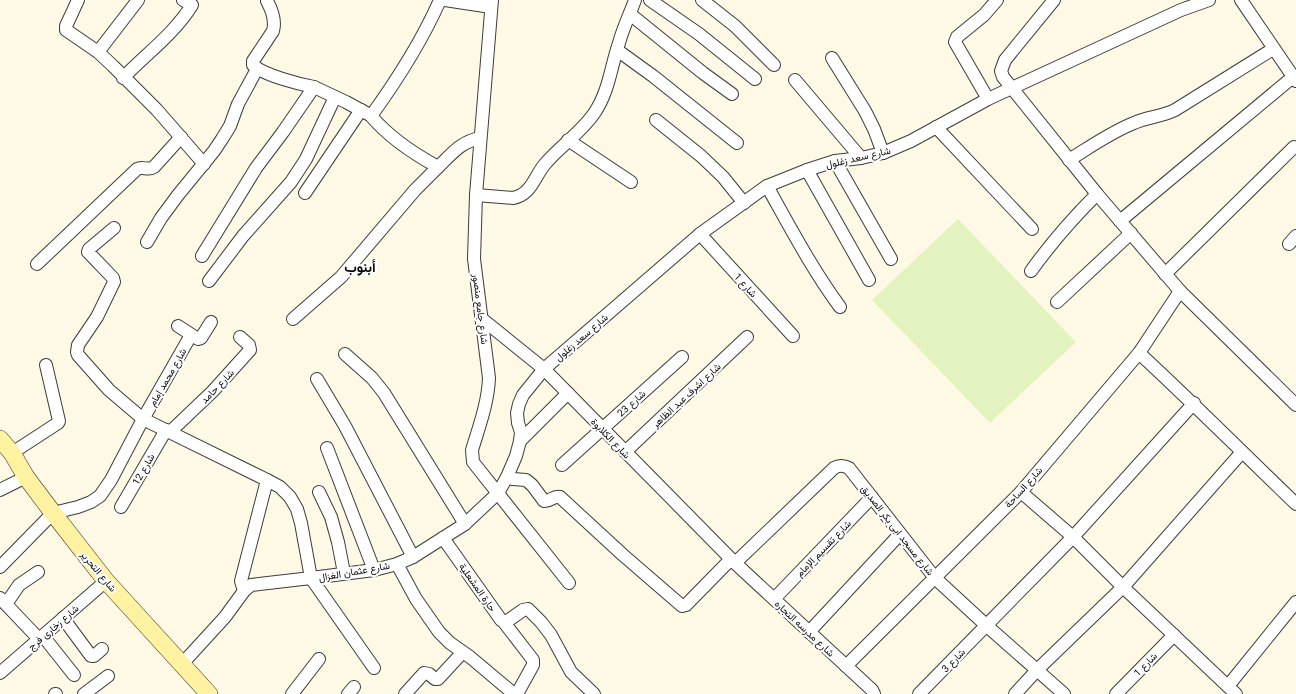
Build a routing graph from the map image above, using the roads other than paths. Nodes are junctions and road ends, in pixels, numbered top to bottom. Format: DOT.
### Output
graph roads {
  1 [pos="78,0"];
  2 [pos="138,0"];
  3 [pos="267,0"];
  4 [pos="440,0"];
  5 [pos="445,0"];
  6 [pos="635,0"];
  7 [pos="650,0"];
  8 [pos="702,0"];
  9 [pos="997,0"];
  10 [pos="1054,0"];
  11 [pos="1209,0"];
  12 [pos="1241,0"];
  13 [pos="191,2"];
  14 [pos="491,4"];
  15 [pos="1179,5"];
  16 [pos="630,14"];
  17 [pos="1273,49"];
  18 [pos="617,50"];
  19 [pos="98,52"];
  20 [pos="832,58"];
  21 [pos="774,64"];
  22 [pos="257,69"];
  23 [pos="124,78"];
  24 [pos="1294,79"];
  25 [pos="755,80"];
  26 [pos="796,80"];
  27 [pos="314,87"];
  28 [pos="1012,88"];
  29 [pos="732,94"];
  30 [pos="335,97"];
  31 [pos="988,99"];
  32 [pos="366,113"];
  33 [pos="656,120"];
  34 [pos="936,126"];
  35 [pos="181,137"];
  36 [pos="480,138"];
  37 [pos="568,140"];
  38 [pos="737,143"];
  39 [pos="1294,147"];
  40 [pos="883,152"];
  41 [pos="861,158"];
  42 [pos="1069,160"];
  43 [pos="835,161"];
  44 [pos="204,164"];
  45 [pos="438,167"];
  46 [pos="807,170"];
  47 [pos="631,182"];
  48 [pos="767,186"];
  49 [pos="305,193"];
  50 [pos="1097,194"];
  51 [pos="476,196"];
  52 [pos="744,203"];
  53 [pos="1120,221"];
  54 [pos="114,228"];
  55 [pos="1032,229"];
  56 [pos="1131,233"];
  57 [pos="700,234"];
  58 [pos="147,242"];
  59 [pos="202,256"];
  60 [pos="890,259"];
  61 [pos="38,264"];
  62 [pos="1031,271"];
  63 [pos="1165,274"];
  64 [pos="869,280"];
  65 [pos="209,281"];
  66 [pos="1180,291"];
  67 [pos="1057,302"];
  68 [pos="840,307"];
  69 [pos="293,319"];
  70 [pos="482,319"];
  71 [pos="211,322"];
  72 [pos="178,326"];
  73 [pos="191,335"];
  74 [pos="793,336"];
  75 [pos="747,337"];
  76 [pos="240,338"];
  77 [pos="1139,353"];
  78 [pos="344,354"];
  79 [pos="682,357"];
  80 [pos="46,366"];
  81 [pos="544,369"];
  82 [pos="318,379"];
  83 [pos="568,394"];
  84 [pos="1194,403"];
  85 [pos="1296,405"];
  86 [pos="143,419"];
  87 [pos="602,429"];
  88 [pos="168,431"];
  89 [pos="0,439"];
  90 [pos="520,441"];
  91 [pos="327,448"];
  92 [pos="626,452"];
  93 [pos="1242,452"];
  94 [pos="12,453"];
  95 [pos="562,465"];
  96 [pos="26,477"];
  97 [pos="507,477"];
  98 [pos="268,480"];
  99 [pos="0,490"];
  100 [pos="319,492"];
  101 [pos="1021,492"];
  102 [pos="498,493"];
  103 [pos="872,497"];
  104 [pos="1296,504"];
  105 [pos="121,507"];
  106 [pos="53,514"];
  107 [pos="465,524"];
  108 [pos="900,534"];
  109 [pos="1073,537"];
  110 [pos="443,538"];
  111 [pos="413,557"];
  112 [pos="733,561"];
  113 [pos="397,564"];
  114 [pos="0,567"];
  115 [pos="374,570"];
  116 [pos="38,572"];
  117 [pos="344,573"];
  118 [pos="311,578"];
  119 [pos="935,578"];
  120 [pos="106,580"];
  121 [pos="569,583"];
  122 [pos="1123,587"];
  123 [pos="244,591"];
  124 [pos="774,599"];
  125 [pos="3,601"];
  126 [pos="1296,602"];
  127 [pos="63,618"];
  128 [pos="503,621"];
  129 [pos="986,626"];
  130 [pos="809,632"];
  131 [pos="1174,634"];
  132 [pos="41,638"];
  133 [pos="102,649"];
  134 [pos="462,653"];
  135 [pos="319,659"];
  136 [pos="182,664"];
  137 [pos="846,666"];
  138 [pos="374,668"];
  139 [pos="1037,670"];
  140 [pos="0,674"];
  141 [pos="74,675"];
  142 [pos="108,676"];
  143 [pos="1232,690"];
  144 [pos="587,692"];
  145 [pos="84,694"];
  146 [pos="209,694"];
  147 [pos="292,694"];
  148 [pos="405,694"];
  149 [pos="515,694"];
  150 [pos="874,694"];
  151 [pos="919,694"];
  152 [pos="1015,694"];
  153 [pos="1064,694"];
  154 [pos="1116,694"];
  1 -- 19 [label="street"];
  2 -- 19 [label="street"];
  3 -- 22 [label="street"];
  4 -- 32 [label="street"];
  5 -- 14 [label="street"];
  6 -- 16 [label="street"];
  7 -- 25 [label="street"];
  8 -- 21 [label="street"];
  9 -- 31 [label="street"];
  10 -- 28 [label="street"];
  11 -- 15 [label="street, شارع سعد زغلول"];
  12 -- 17 [label="street"];
  13 -- 23 [label="street"];
  14 -- 36 [label="street, شارع جامع منصور"];
  15 -- 28 [label="street, شارع سعد زغلول"];
  16 -- 18 [label="street"];
  16 -- 29 [label="street"];
  17 -- 24 [label="street"];
  17 -- 42 [label="street"];
  18 -- 37 [label="street"];
  18 -- 38 [label="street"];
  19 -- 23 [label="street"];
  20 -- 40 [label="street"];
  22 -- 27 [label="street"];
  22 -- 44 [label="street"];
  23 -- 35 [label="street"];
  24 -- 53 [label="street"];
  26 -- 41 [label="street"];
  27 -- 30 [label="street"];
  27 -- 59 [label="street"];
  28 -- 31 [label="street, شارع سعد زغلول"];
  28 -- 42 [label="street"];
  30 -- 32 [label="street"];
  30 -- 65 [label="street"];
  31 -- 34 [label="street, شارع سعد زغلول"];
  32 -- 45 [label="street"];
  32 -- 49 [label="street"];
  33 -- 52 [label="street"];
  34 -- 40 [label="street, شارع سعد زغلول"];
  34 -- 55 [label="street"];
  35 -- 44 [label="street"];
  35 -- 61 [label="street"];
  36 -- 45 [label="street"];
  36 -- 51 [label="street, شارع جامع منصور"];
  37 -- 47 [label="street"];
  37 -- 51 [label="street"];
  39 -- 63 [label="street"];
  40 -- 41 [label="street, شارع سعد زغلول"];
  41 -- 43 [label="street, شارع سعد زغلول"];
  42 -- 50 [label="street"];
  43 -- 46 [label="street, شارع سعد زغلول"];
  43 -- 60 [label="street"];
  44 -- 58 [label="street"];
  45 -- 69 [label="street"];
  46 -- 48 [label="street, شارع سعد زغلول"];
  46 -- 64 [label="street"];
  48 -- 52 [label="street, شارع سعد زغلول"];
  48 -- 68 [label="street"];
  50 -- 53 [label="street"];
  50 -- 62 [label="street"];
  51 -- 70 [label="street, شارع جامع منصور"];
  52 -- 57 [label="street, شارع سعد زغلول"];
  53 -- 56 [label="street"];
  54 -- 86 [label="street"];
  56 -- 63 [label="street"];
  56 -- 67 [label="street"];
  57 -- 74 [label="street, شارع 1"];
  57 -- 81 [label="street, شارع سعد زغلول"];
  63 -- 66 [label="street"];
  66 -- 77 [label="street, شارع الساحة"];
  66 -- 85 [label="street"];
  70 -- 81 [label="street, شارع الكلابوة"];
  70 -- 102 [label="street, شارع جامع منصور"];
  71 -- 73 [label="street"];
  72 -- 73 [label="street"];
  73 -- 86 [label="street, شارع محمد إمام"];
  75 -- 92 [label="street, شارع اشرف عبد الظاهر"];
  76 -- 88 [label="street, شارع حامد"];
  77 -- 84 [label="street"];
  77 -- 101 [label="street, شارع الساحة"];
  78 -- 107 [label="street"];
  79 -- 87 [label="street, شارع 23"];
  80 -- 94 [label="street"];
  81 -- 83 [label="street, شارع الكلابوة"];
  81 -- 90 [label="street, شارع عثمان الغزال"];
  82 -- 111 [label="street"];
  83 -- 87 [label="street, شارع الكلابوة"];
  83 -- 90 [label="street"];
  84 -- 93 [label="street"];
  84 -- 109 [label="street, شارع 3"];
  86 -- 88 [label="street"];
  86 -- 106 [label="street, شارع محمد إمام"];
  87 -- 92 [label="street, شارع الكلابوة"];
  87 -- 95 [label="street, شارع 23"];
  88 -- 98 [label="street"];
  88 -- 105 [label="street, شارع 12"];
  89 -- 94 [label="street, شارع التحرير"];
  90 -- 97 [label="street, شارع عثمان الغزال"];
  91 -- 115 [label="street"];
  92 -- 112 [label="street, شارع الكلابوة"];
  93 -- 104 [label="street"];
  93 -- 122 [label="street"];
  94 -- 96 [label="street, شارع التحرير"];
  96 -- 99 [label="street"];
  96 -- 106 [label="street, شارع التحرير"];
  97 -- 102 [label="street, شارع عثمان الغزال"];
  97 -- 112 [label="street"];
  98 -- 118 [label="street"];
  98 -- 123 [label="street"];
  100 -- 117 [label="street"];
  101 -- 109 [label="street"];
  101 -- 119 [label="street, شارع الساحة"];
  102 -- 107 [label="street, شارع عثمان الغزال"];
  102 -- 121 [label="street, شارع جامع منصور"];
  103 -- 108 [label="street, شارع مسجد ابى بكر الصديق"];
  103 -- 112 [label="street, شارع مسجد ابى بكر الصديق"];
  103 -- 124 [label="street, شارع تقسيم الإمام"];
  106 -- 114 [label="street"];
  106 -- 120 [label="street, شارع التحرير"];
  107 -- 110 [label="street, شارع عثمان الغزال"];
  108 -- 119 [label="street, شارع مسجد ابى بكر الصديق"];
  108 -- 130 [label="street"];
  109 -- 122 [label="street"];
  109 -- 129 [label="street, شارع 3"];
  110 -- 111 [label="street, شارع عثمان الغزال"];
  110 -- 128 [label="street, حارة المشعلية"];
  111 -- 113 [label="street, شارع عثمان الغزال"];
  112 -- 124 [label="street, شارع مدرسه التجاره"];
  113 -- 115 [label="street, شارع عثمان الغزال"];
  113 -- 134 [label="street"];
  115 -- 117 [label="street, شارع عثمان الغزال"];
  116 -- 125 [label="street"];
  117 -- 118 [label="street, شارع عثمان الغزال"];
  118 -- 123 [label="street, شارع عثمان الغزال"];
  118 -- 138 [label="street"];
  119 -- 129 [label="street, شارع مسجد ابى بكر الصديق"];
  119 -- 137 [label="street, شارع الساحة"];
  120 -- 127 [label="street, شارع زخارى فرج"];
  120 -- 136 [label="street, شارع التحرير"];
  122 -- 131 [label="street"];
  122 -- 139 [label="street"];
  123 -- 136 [label="street"];
  124 -- 130 [label="street, شارع مدرسه التجاره"];
  125 -- 132 [label="street"];
  126 -- 143 [label="street"];
  127 -- 132 [label="street, شارع زخارى فرج"];
  127 -- 133 [label="street"];
  128 -- 144 [label="street, حارة المشعلية"];
  128 -- 149 [label="street"];
  129 -- 139 [label="street, شارع مسجد ابى بكر الصديق"];
  129 -- 151 [label="street, شارع 3"];
  130 -- 137 [label="street, شارع مدرسه التجاره"];
  131 -- 143 [label="street"];
  131 -- 154 [label="street, شارع 1"];
  132 -- 140 [label="street, شارع زخارى فرج"];
  132 -- 141 [label="street"];
  134 -- 148 [label="street"];
  134 -- 149 [label="street"];
  135 -- 147 [label="street"];
  136 -- 146 [label="street, شارع التحرير"];
  137 -- 150 [label="street, شارع مدرسه التجاره"];
  139 -- 152 [label="street"];
  139 -- 153 [label="street, شارع مسجد ابى بكر الصديق"];
  142 -- 145 [label="street"];
}
